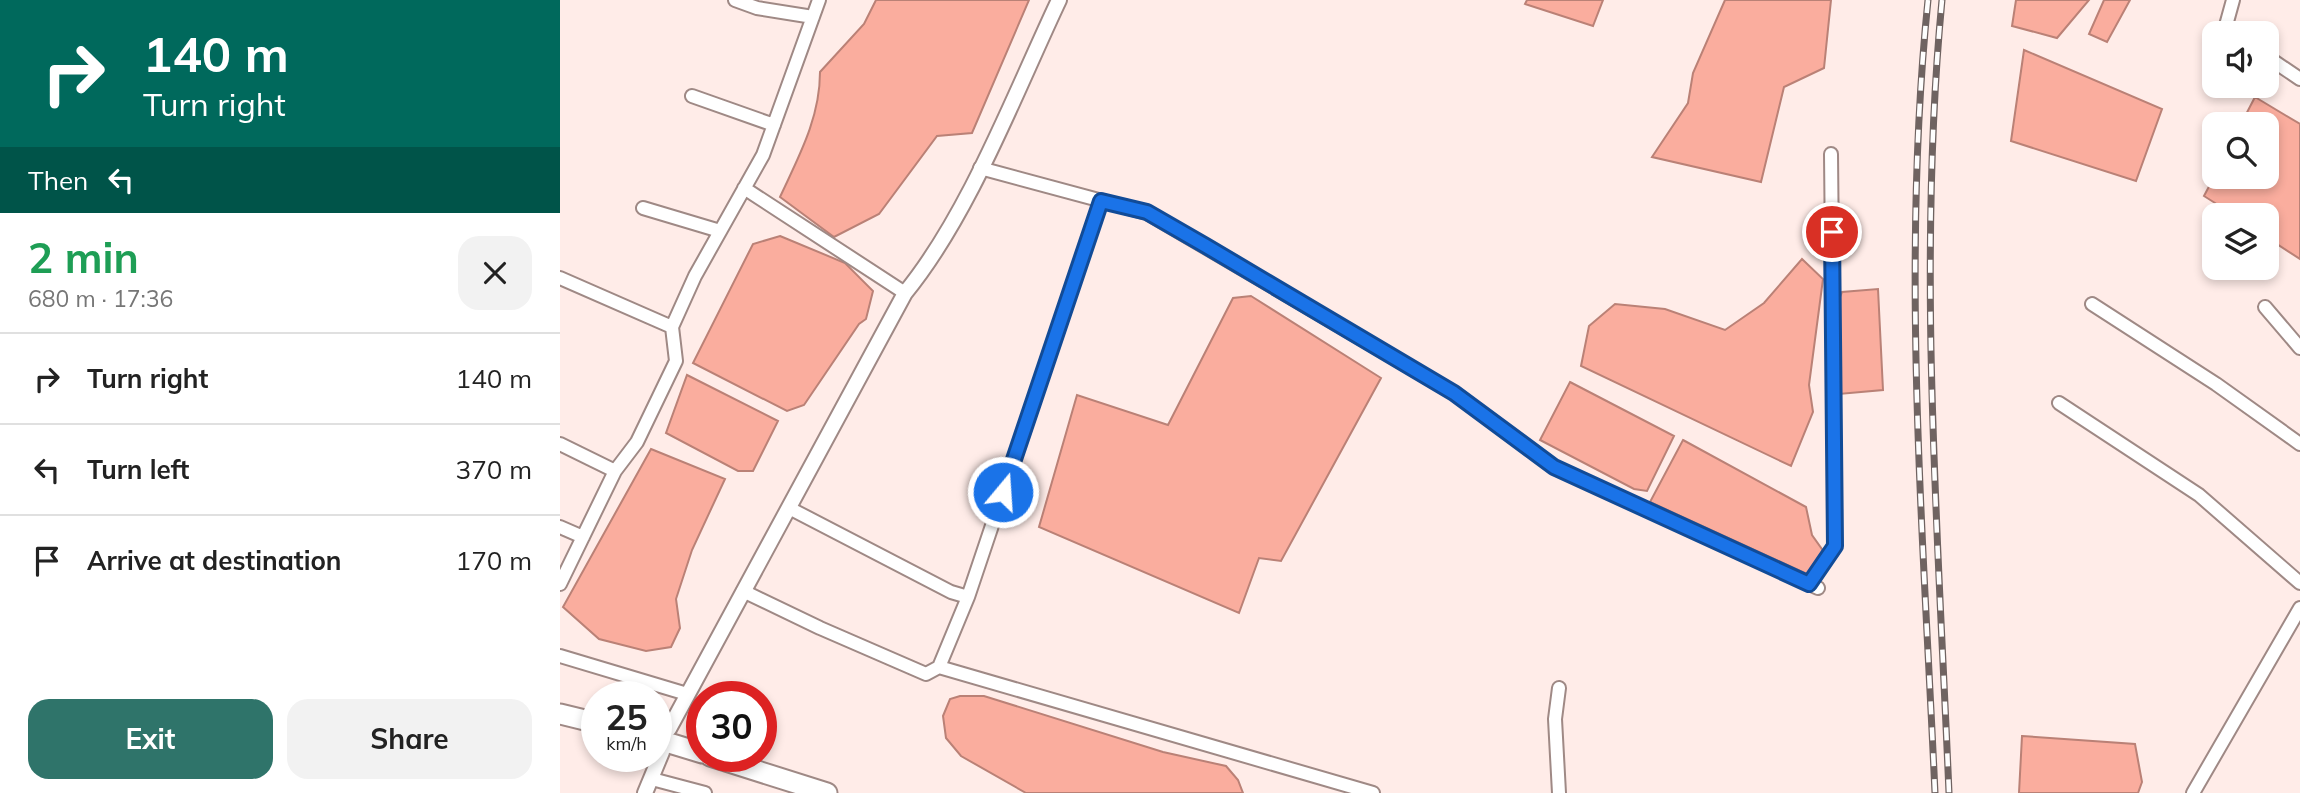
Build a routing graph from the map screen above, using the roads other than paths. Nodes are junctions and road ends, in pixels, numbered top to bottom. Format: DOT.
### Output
graph roads {
  1 [pos="735,0"];
  2 [pos="819,0"];
  3 [pos="1059,0"];
  4 [pos="2233,0"];
  5 [pos="813,17"];
  6 [pos="2227,21"];
  7 [pos="2279,65"];
  8 [pos="2300,79"];
  9 [pos="692,96"];
  10 [pos="774,125"];
  11 [pos="1831,154"];
  12 [pos="980,169"];
  13 [pos="744,188"];
  14 [pos="1101,201"];
  15 [pos="643,208"];
  16 [pos="720,231"];
  17 [pos="560,278"];
  18 [pos="905,293"];
  19 [pos="2092,304"];
  20 [pos="2265,307"];
  21 [pos="672,327"];
  22 [pos="2300,348"];
  23 [pos="2059,403"];
  24 [pos="560,444"];
  25 [pos="2300,444"];
  26 [pos="615,471"];
  27 [pos="789,508"];
  28 [pos="560,527"];
  29 [pos="583,537"];
  30 [pos="2300,583"];
  31 [pos="560,584"];
  32 [pos="743,591"];
  33 [pos="968,597"];
  34 [pos="2300,608"];
  35 [pos="560,656"];
  36 [pos="939,667"];
  37 [pos="694,681"];
  38 [pos="1559,688"];
  39 [pos="686,694"];
  40 [pos="686,696"];
  41 [pos="560,714"];
  42 [pos="581,719"];
  43 [pos="672,722"];
  44 [pos="654,772"];
  45 [pos="761,772"];
  46 [pos="652,779"];
  47 [pos="645,793"];
  48 [pos="705,793"];
  49 [pos="827,793"];
  50 [pos="1373,793"];
  51 [pos="1559,793"];
  52 [pos="2193,793"];
  1 -- 5 [label="street"];
  2 -- 5 [label="street"];
  3 -- 12 [label="street"];
  4 -- 6 [label="street"];
  5 -- 10 [label="street"];
  7 -- 8 [label="street"];
  9 -- 10 [label="street"];
  10 -- 13 [label="street"];
  11 -- 14 [label="street"];
  12 -- 14 [label="street"];
  12 -- 18 [label="street"];
  13 -- 16 [label="street"];
  13 -- 18 [label="street"];
  14 -- 33 [label="street"];
  15 -- 16 [label="street"];
  16 -- 21 [label="street"];
  17 -- 21 [label="street"];
  18 -- 27 [label="street"];
  19 -- 25 [label="street"];
  20 -- 22 [label="street"];
  21 -- 26 [label="street"];
  23 -- 30 [label="street"];
  24 -- 26 [label="street"];
  26 -- 29 [label="street"];
  27 -- 32 [label="street"];
  27 -- 33 [label="street"];
  28 -- 29 [label="street"];
  29 -- 31 [label="street"];
  32 -- 36 [label="street"];
  32 -- 37 [label="street"];
  33 -- 36 [label="street"];
  34 -- 52 [label="street"];
  35 -- 39 [label="street"];
  36 -- 50 [label="street"];
  38 -- 51 [label="street"];
  40 -- 43 [label="street"];
  41 -- 42 [label="main road"];
  44 -- 46 [label="street"];
  45 -- 49 [label="main road"];
  46 -- 47 [label="street"];
  46 -- 48 [label="street"];
}
